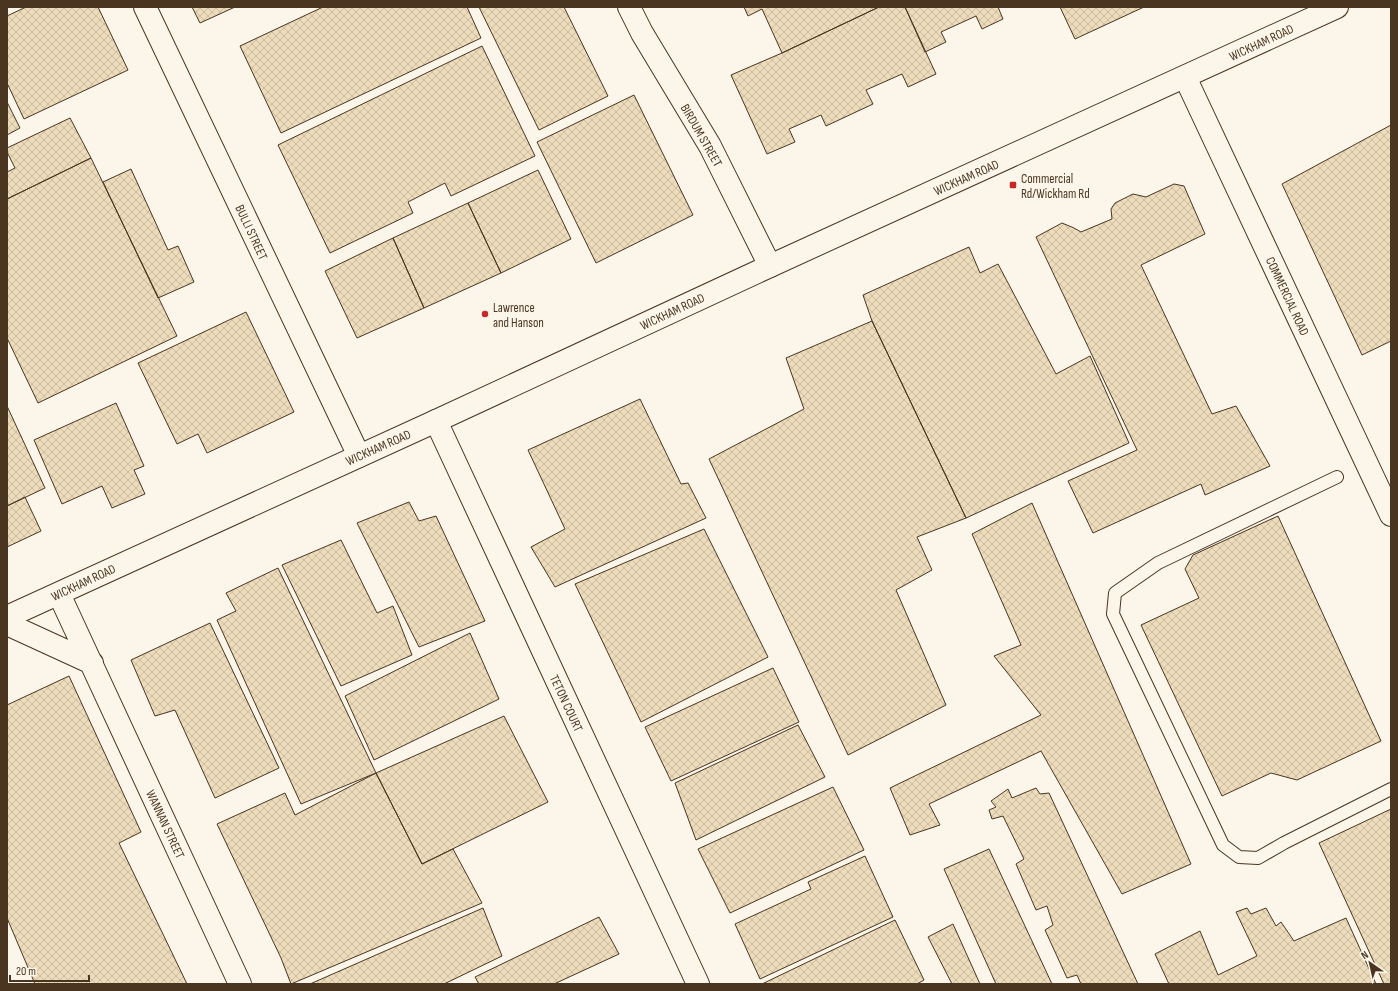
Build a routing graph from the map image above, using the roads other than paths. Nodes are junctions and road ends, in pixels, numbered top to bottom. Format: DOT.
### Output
graph roads {
  1 [pos="145,7"];
  2 [pos="629,7"];
  3 [pos="1337,7"];
  4 [pos="1185,77"];
  5 [pos="770,266"];
  6 [pos="436,421"];
  7 [pos="359,456"];
  8 [pos="1337,478"];
  9 [pos="1391,515"];
  10 [pos="59,594"];
  11 [pos="7,617"];
  12 [pos="7,624"];
  13 [pos="92,663"];
  14 [pos="1391,789"];
  15 [pos="240,984"];
  16 [pos="698,984"];
  1 -- 7 [label="street, BULLI STREET"];
  2 -- 5 [label="street, BIRDUM STREET"];
  3 -- 4 [label="street, WICKHAM ROAD"];
  4 -- 5 [label="street, WICKHAM ROAD"];
  4 -- 9 [label="street, COMMERCIAL ROAD"];
  5 -- 6 [label="street, WICKHAM ROAD"];
  6 -- 7 [label="street, WICKHAM ROAD"];
  6 -- 16 [label="street, TETON COURT"];
  7 -- 10 [label="street, WICKHAM ROAD"];
  8 -- 14 [label="lane"];
  10 -- 11 [label="street, WICKHAM ROAD"];
  10 -- 13 [label="street, WANNAN STREET"];
  12 -- 13 [label="street"];
  13 -- 15 [label="street, WANNAN STREET"];
}
